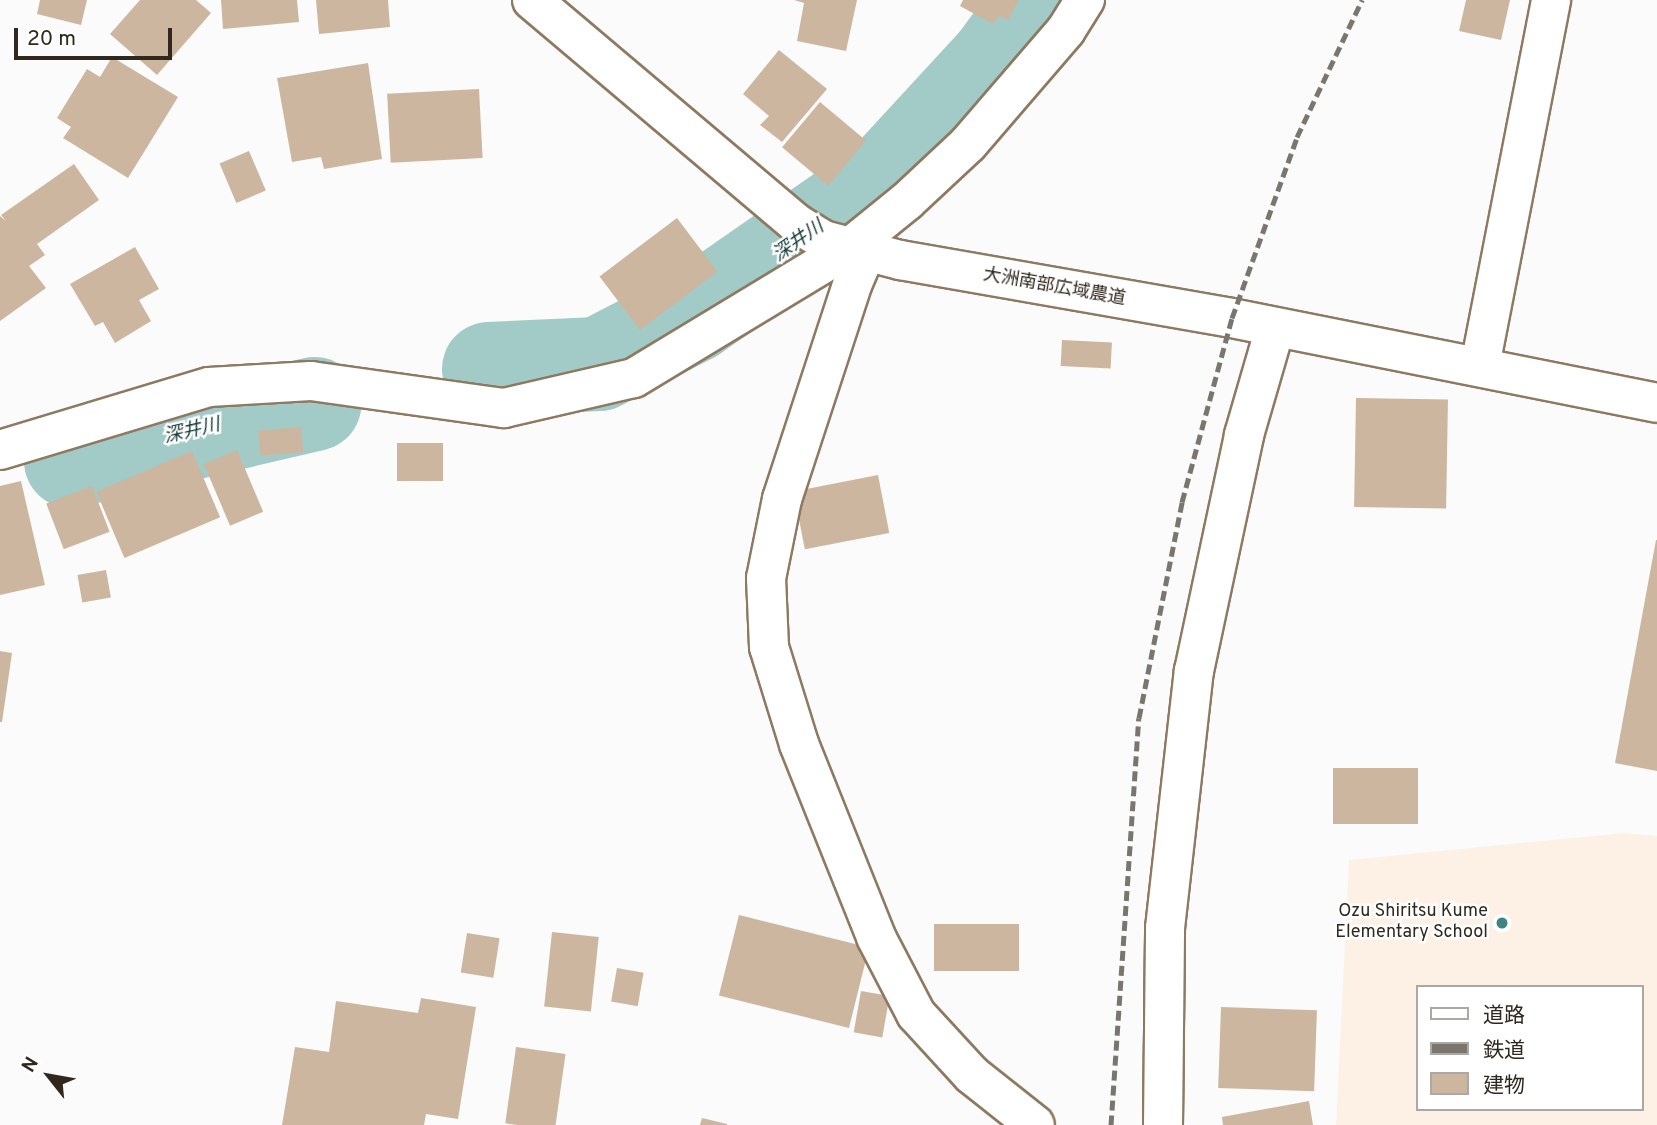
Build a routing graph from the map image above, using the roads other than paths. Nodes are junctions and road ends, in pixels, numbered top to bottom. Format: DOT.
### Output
graph roads {
  1 [pos="532,0"];
  2 [pos="1085,0"];
  3 [pos="1551,0"];
  4 [pos="834,241"];
  5 [pos="1275,328"];
  6 [pos="1480,366"];
  7 [pos="1657,403"];
  8 [pos="0,450"];
  9 [pos="1035,1125"];
  10 [pos="1163,1125"];
  1 -- 4 [label="street, 大洲南部広域農道"];
  2 -- 4 [label="street"];
  3 -- 6 [label="street"];
  4 -- 5 [label="street, 大洲南部広域農道"];
  4 -- 8 [label="street"];
  4 -- 9 [label="street"];
  5 -- 6 [label="street, 大洲南部広域農道"];
  5 -- 10 [label="street"];
  6 -- 7 [label="street, 大洲南部広域農道"];
}
